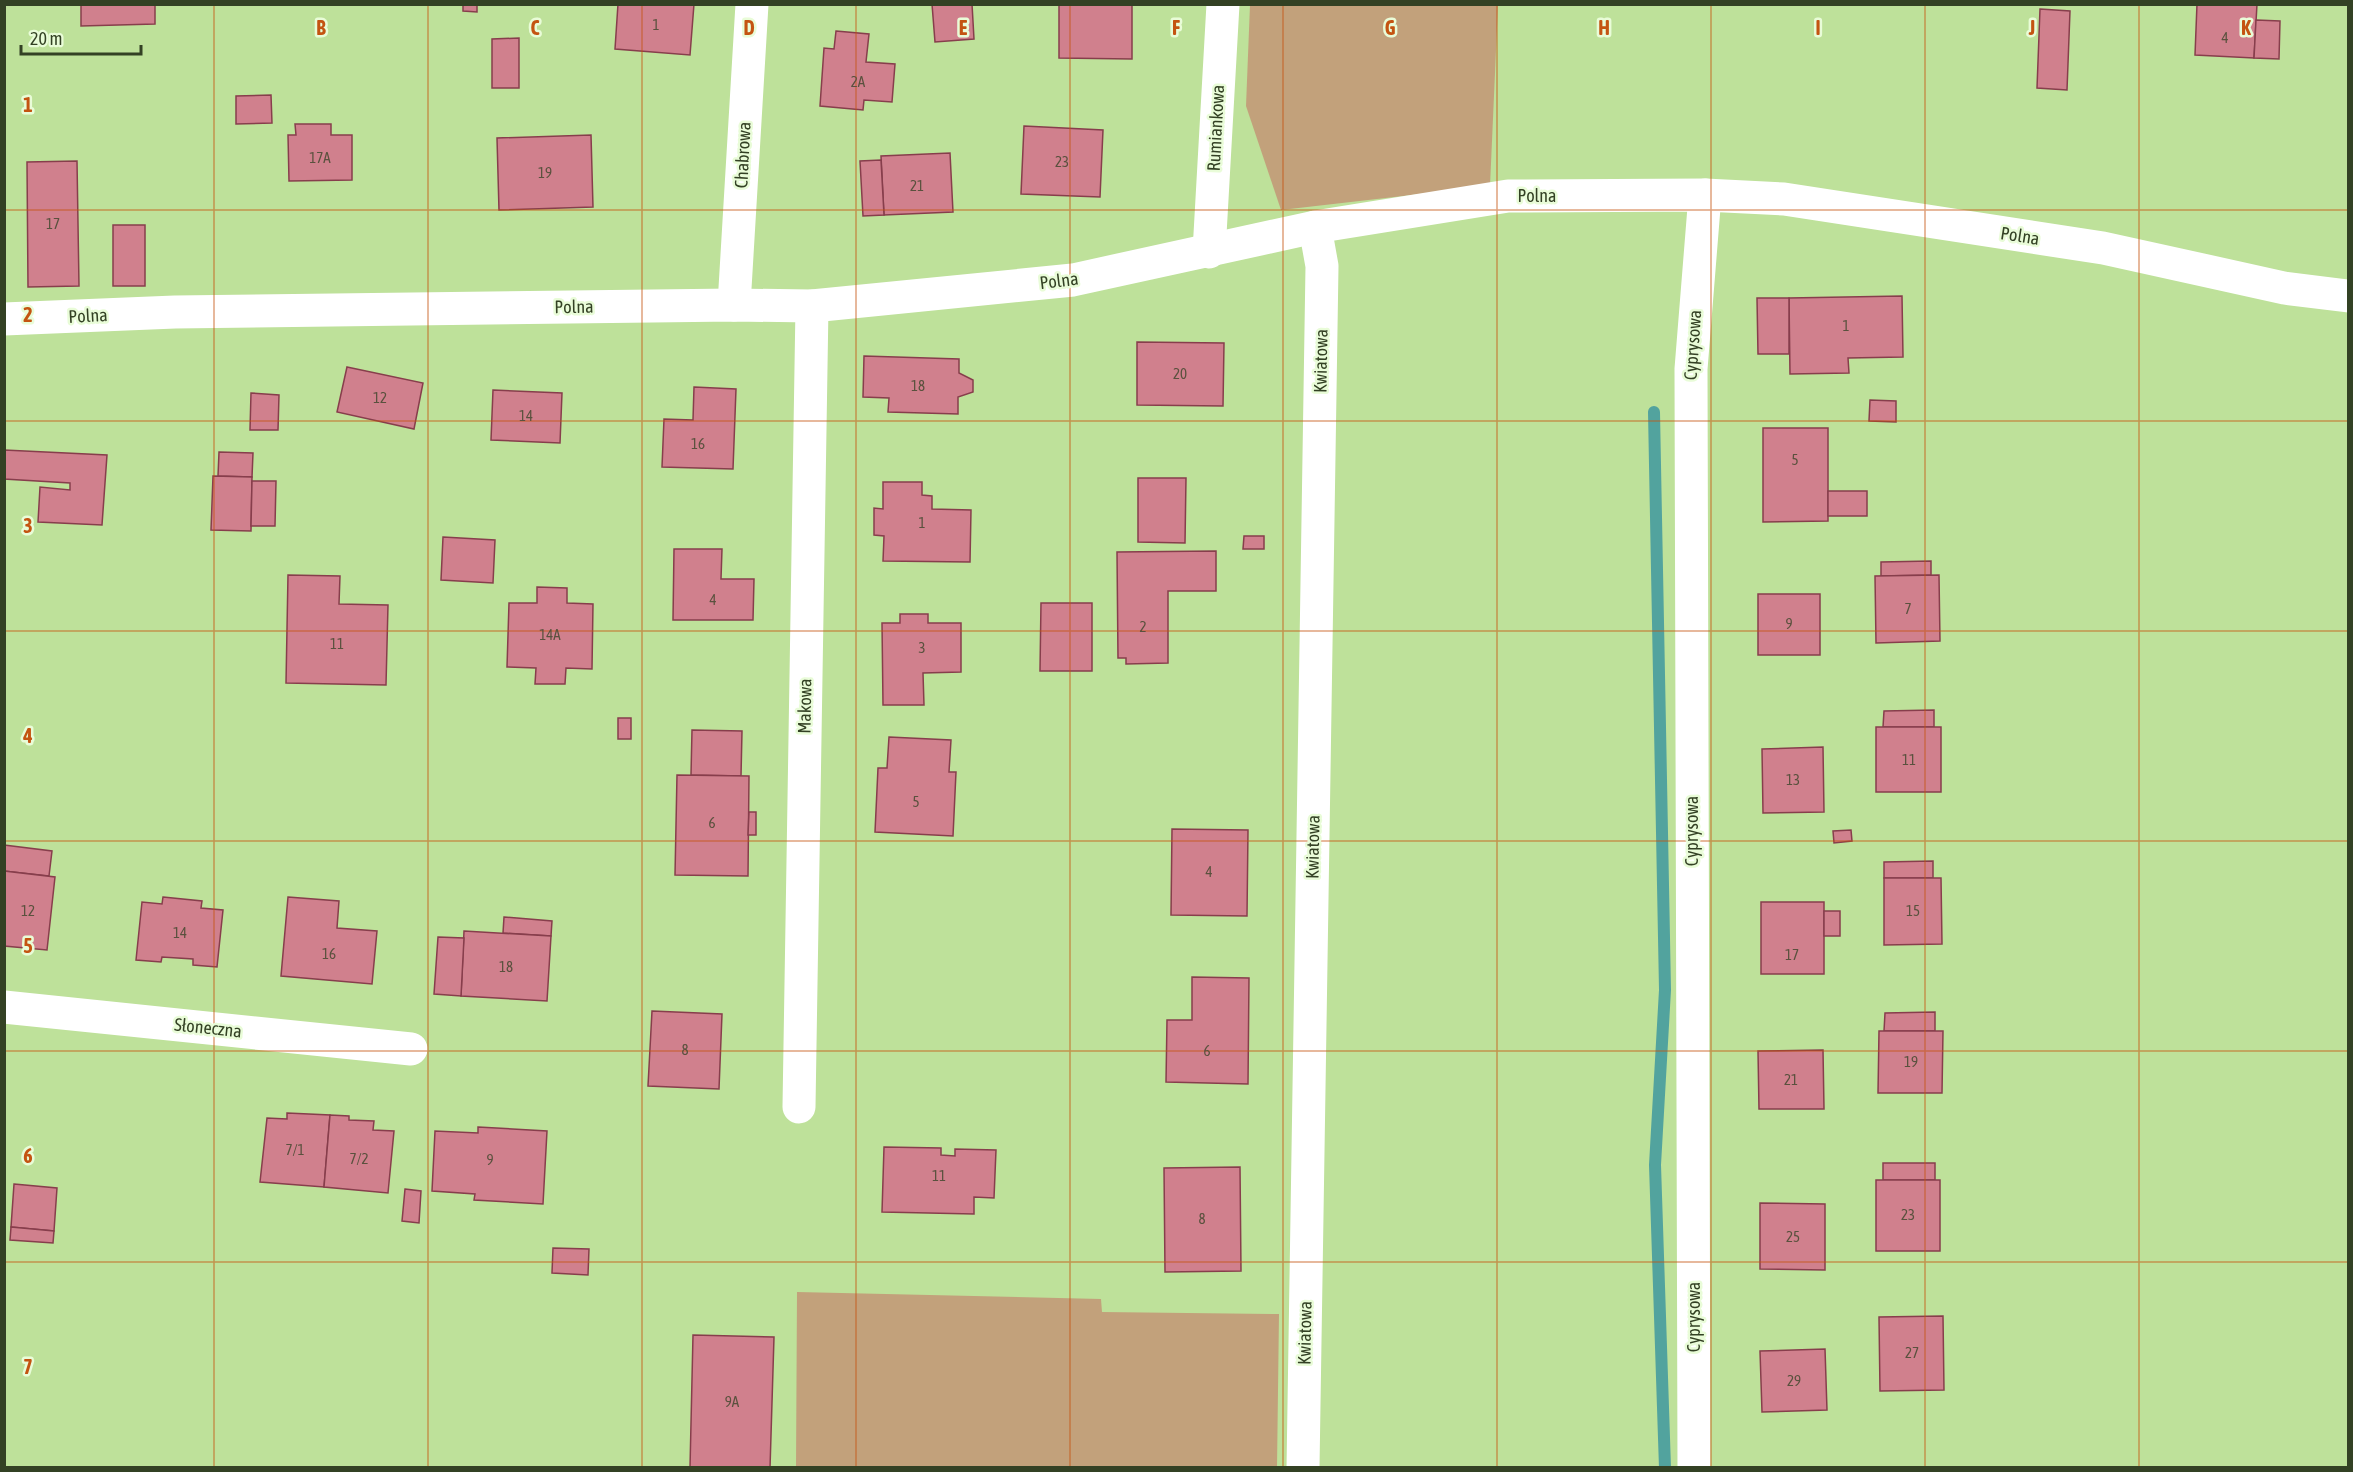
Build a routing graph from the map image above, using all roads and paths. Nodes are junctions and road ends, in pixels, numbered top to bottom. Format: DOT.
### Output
graph roads {
  1 [pos="752,4"];
  2 [pos="1223,4"];
  3 [pos="1704,195"];
  4 [pos="1315,227"];
  5 [pos="1209,252"];
  6 [pos="2349,296"];
  7 [pos="734,305"];
  8 [pos="812,306"];
  9 [pos="4,320"];
  10 [pos="4,1006"];
  11 [pos="411,1049"];
  12 [pos="799,1107"];
  13 [pos="1303,1467"];
  14 [pos="1694,1467"];
  1 -- 7 [label="street, Chabrowa"];
  2 -- 5 [label="street, Rumiankowa"];
  3 -- 4 [label="street, Polna"];
  3 -- 6 [label="street, Polna"];
  3 -- 14 [label="street, Cyprysowa"];
  4 -- 5 [label="street, Polna"];
  4 -- 13 [label="street, Kwiatowa"];
  5 -- 8 [label="street, Polna"];
  7 -- 8 [label="street, Polna"];
  7 -- 9 [label="street, Polna"];
  8 -- 12 [label="street, Makowa"];
  10 -- 11 [label="street, Słoneczna"];
}
